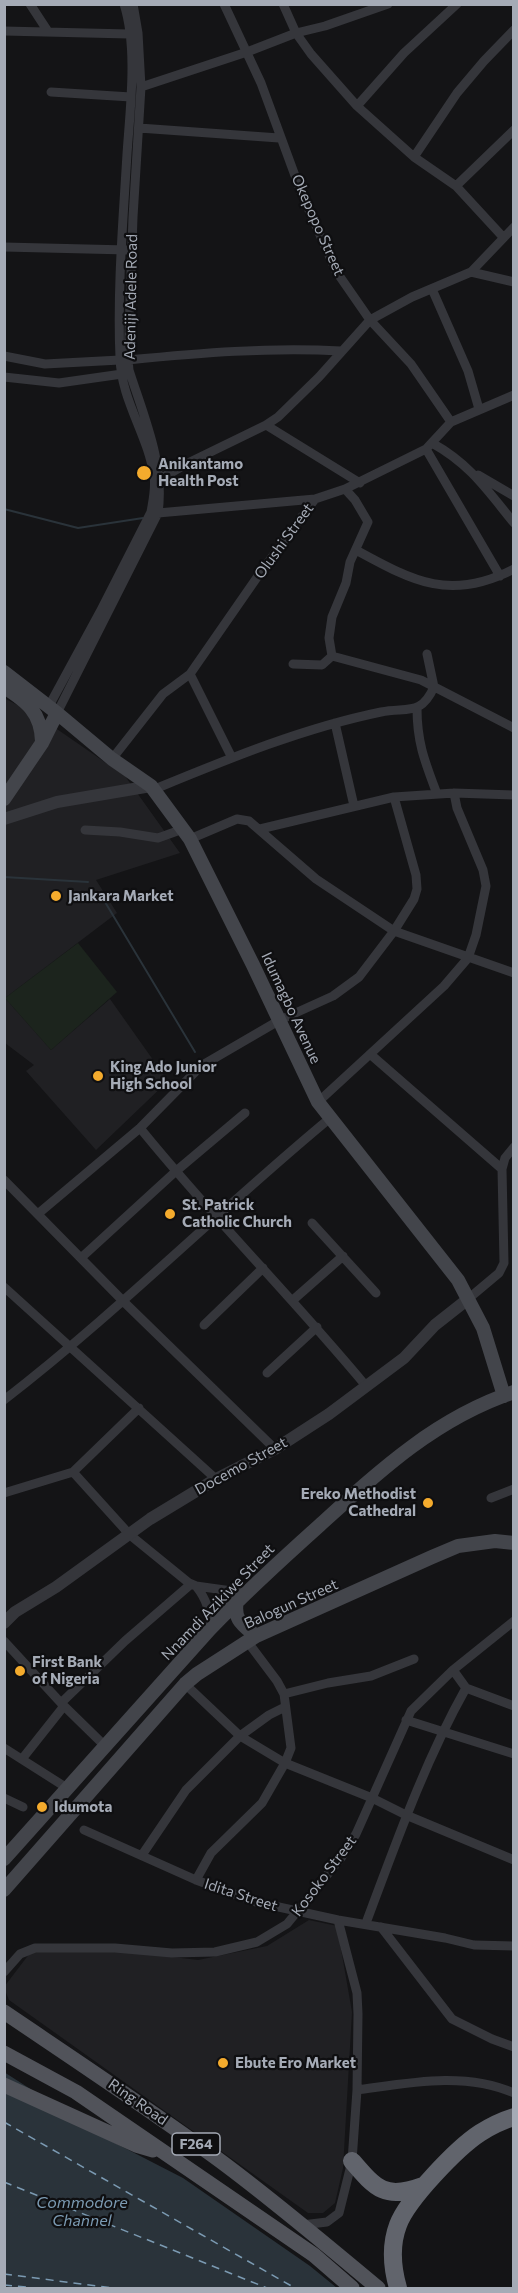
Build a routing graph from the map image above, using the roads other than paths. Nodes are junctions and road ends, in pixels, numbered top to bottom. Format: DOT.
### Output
graph roads {
  1 [pos="30,4"];
  2 [pos="124,4"];
  3 [pos="133,4"];
  4 [pos="224,4"];
  5 [pos="284,4"];
  6 [pos="388,4"];
  7 [pos="458,4"];
  8 [pos="47,30"];
  9 [pos="513,30"];
  10 [pos="4,31"];
  11 [pos="296,33"];
  12 [pos="129,34"];
  13 [pos="247,52"];
  14 [pos="141,87"];
  15 [pos="51,92"];
  16 [pos="131,97"];
  17 [pos="357,106"];
  18 [pos="139,128"];
  19 [pos="513,131"];
  20 [pos="279,138"];
  21 [pos="414,158"];
  22 [pos="456,186"];
  23 [pos="513,227"];
  24 [pos="502,237"];
  25 [pos="4,247"];
  26 [pos="127,250"];
  27 [pos="471,272"];
  28 [pos="513,282"];
  29 [pos="432,289"];
  30 [pos="370,320"];
  31 [pos="341,351"];
  32 [pos="4,356"];
  33 [pos="124,360"];
  34 [pos="122,374"];
  35 [pos="4,377"];
  36 [pos="513,395"];
  37 [pos="479,409"];
  38 [pos="451,422"];
  39 [pos="266,425"];
  40 [pos="429,446"];
  41 [pos="471,470"];
  42 [pos="160,479"];
  43 [pos="360,483"];
  44 [pos="345,489"];
  45 [pos="513,496"];
  46 [pos="315,499"];
  47 [pos="158,513"];
  48 [pos="513,523"];
  49 [pos="356,550"];
  50 [pos="513,569"];
  51 [pos="500,576"];
  52 [pos="428,654"];
  53 [pos="332,656"];
  54 [pos="293,664"];
  55 [pos="4,672"];
  56 [pos="190,674"];
  57 [pos="4,687"];
  58 [pos="434,687"];
  59 [pos="417,708"];
  60 [pos="53,710"];
  61 [pos="335,723"];
  62 [pos="513,728"];
  63 [pos="42,743"];
  64 [pos="232,758"];
  65 [pos="112,759"];
  66 [pos="153,788"];
  67 [pos="437,794"];
  68 [pos="454,794"];
  69 [pos="513,795"];
  70 [pos="394,797"];
  71 [pos="4,799"];
  72 [pos="354,806"];
  73 [pos="4,819"];
  74 [pos="260,829"];
  75 [pos="85,830"];
  76 [pos="187,834"];
  77 [pos="394,931"];
  78 [pos="468,958"];
  79 [pos="513,973"];
  80 [pos="280,1020"];
  81 [pos="370,1054"];
  82 [pos="318,1102"];
  83 [pos="245,1113"];
  84 [pos="329,1119"];
  85 [pos="140,1128"];
  86 [pos="513,1147"];
  87 [pos="502,1169"];
  88 [pos="175,1172"];
  89 [pos="4,1180"];
  90 [pos="39,1213"];
  91 [pos="217,1218"];
  92 [pos="312,1223"];
  93 [pos="343,1256"];
  94 [pos="82,1257"];
  95 [pos="262,1268"];
  96 [pos="4,1287"];
  97 [pos="376,1293"];
  98 [pos="14,1295"];
  99 [pos="468,1299"];
  100 [pos="293,1300"];
  101 [pos="4,1302"];
  102 [pos="124,1302"];
  103 [pos="204,1325"];
  104 [pos="317,1327"];
  105 [pos="70,1348"];
  106 [pos="267,1373"];
  107 [pos="366,1386"];
  108 [pos="509,1394"];
  109 [pos="4,1400"];
  110 [pos="139,1408"];
  111 [pos="275,1449"];
  112 [pos="73,1472"];
  113 [pos="216,1479"];
  114 [pos="513,1490"];
  115 [pos="4,1493"];
  116 [pos="491,1498"];
  117 [pos="130,1534"];
  118 [pos="513,1544"];
  119 [pos="193,1585"];
  120 [pos="242,1597"];
  121 [pos="513,1620"];
  122 [pos="4,1623"];
  123 [pos="210,1629"];
  124 [pos="251,1639"];
  125 [pos="4,1641"];
  126 [pos="414,1659"];
  127 [pos="453,1670"];
  128 [pos="185,1684"];
  129 [pos="465,1688"];
  130 [pos="284,1694"];
  131 [pos="63,1705"];
  132 [pos="513,1706"];
  133 [pos="285,1707"];
  134 [pos="406,1720"];
  135 [pos="441,1732"];
  136 [pos="240,1736"];
  137 [pos="106,1747"];
  138 [pos="4,1748"];
  139 [pos="513,1754"];
  140 [pos="22,1759"];
  141 [pos="285,1764"];
  142 [pos="68,1788"];
  143 [pos="4,1798"];
  144 [pos="372,1798"];
  145 [pos="23,1807"];
  146 [pos="406,1815"];
  147 [pos="84,1830"];
  148 [pos="142,1856"];
  149 [pos="4,1860"];
  150 [pos="513,1860"];
  151 [pos="196,1880"];
  152 [pos="4,1890"];
  153 [pos="299,1912"];
  154 [pos="338,1920"];
  155 [pos="366,1923"];
  156 [pos="381,1927"];
  157 [pos="513,1946"];
  158 [pos="4,1972"];
  159 [pos="4,2012"];
  160 [pos="513,2046"];
  161 [pos="4,2053"];
  162 [pos="4,2085"];
  163 [pos="357,2090"];
  164 [pos="513,2093"];
  165 [pos="513,2117"];
  166 [pos="168,2155"];
  167 [pos="352,2161"];
  168 [pos="423,2186"];
  169 [pos="302,2225"];
  170 [pos="352,2289"];
  171 [pos="378,2289"];
  172 [pos="398,2289"];
  1 -- 8 [label="street"];
  2 -- 12 [label="street, Adeniji Adele Road"];
  3 -- 14 [label="street, Adeniji Adele Road"];
  4 -- 13 [label="street, Okepopo Street"];
  5 -- 11 [label="street"];
  6 -- 11 [label="street"];
  7 -- 17 [label="street"];
  8 -- 10 [label="street"];
  8 -- 12 [label="street"];
  9 -- 21 [label="street"];
  11 -- 13 [label="street"];
  11 -- 17 [label="street"];
  12 -- 16 [label="street, Adeniji Adele Road"];
  13 -- 14 [label="street"];
  13 -- 20 [label="street, Okepopo Street"];
  14 -- 18 [label="street, Adeniji Adele Road"];
  15 -- 16 [label="street"];
  16 -- 26 [label="street, Adeniji Adele Road"];
  17 -- 21 [label="street"];
  18 -- 20 [label="street"];
  18 -- 26 [label="street, Adeniji Adele Road"];
  19 -- 22 [label="street"];
  20 -- 30 [label="street, Okepopo Street"];
  21 -- 22 [label="street"];
  22 -- 24 [label="street"];
  23 -- 24 [label="street"];
  24 -- 27 [label="street"];
  25 -- 26 [label="street"];
  26 -- 33 [label="street, Adeniji Adele Road"];
  27 -- 28 [label="street"];
  27 -- 29 [label="street"];
  29 -- 30 [label="street"];
  29 -- 37 [label="street"];
  30 -- 31 [label="street"];
  30 -- 38 [label="street, Okepopo Street"];
  31 -- 33 [label="street"];
  31 -- 39 [label="street"];
  32 -- 33 [label="street"];
  33 -- 34 [label="street, Adeniji Adele Road"];
  33 -- 42 [label="street, Adeniji Adele Road"];
  34 -- 35 [label="street"];
  34 -- 60 [label="street, Adeniji Adele Road"];
  36 -- 37 [label="street, Olushi Street"];
  37 -- 38 [label="street, Olushi Street"];
  38 -- 40 [label="street, Olushi Street"];
  39 -- 42 [label="street"];
  39 -- 43 [label="street"];
  40 -- 41 [label="street"];
  40 -- 43 [label="street, Olushi Street"];
  40 -- 51 [label="street"];
  41 -- 45 [label="street"];
  41 -- 48 [label="street"];
  42 -- 47 [label="street, Adeniji Adele Road"];
  43 -- 44 [label="street, Olushi Street"];
  44 -- 46 [label="street, Olushi Street"];
  44 -- 49 [label="street"];
  46 -- 47 [label="street"];
  46 -- 56 [label="street, Olushi Street"];
  47 -- 60 [label="street, Adeniji Adele Road"];
  49 -- 51 [label="street"];
  49 -- 53 [label="street"];
  50 -- 51 [label="street"];
  52 -- 58 [label="street"];
  53 -- 54 [label="street"];
  53 -- 58 [label="street"];
  55 -- 60 [label="main road, Idumagbo Avenue"];
  56 -- 64 [label="street"];
  56 -- 65 [label="street, Olushi Street"];
  57 -- 63 [label="main road"];
  58 -- 59 [label="street"];
  58 -- 62 [label="street"];
  59 -- 61 [label="street"];
  59 -- 67 [label="street"];
  60 -- 63 [label="main road, Adeniji Adele Road"];
  60 -- 65 [label="main road, Idumagbo Avenue"];
  61 -- 64 [label="street"];
  61 -- 72 [label="street"];
  63 -- 71 [label="main road, Adeniji Adele Road"];
  64 -- 66 [label="street"];
  65 -- 66 [label="main road, Idumagbo Avenue"];
  66 -- 73 [label="street"];
  66 -- 76 [label="main road, Idumagbo Avenue"];
  67 -- 68 [label="street"];
  67 -- 70 [label="street"];
  68 -- 69 [label="street"];
  68 -- 78 [label="street"];
  70 -- 72 [label="street"];
  70 -- 77 [label="street"];
  72 -- 74 [label="street"];
  74 -- 76 [label="street"];
  74 -- 77 [label="street"];
  75 -- 76 [label="street"];
  76 -- 80 [label="main road, Idumagbo Avenue"];
  77 -- 78 [label="street"];
  77 -- 80 [label="street"];
  78 -- 79 [label="street"];
  78 -- 81 [label="street"];
  80 -- 82 [label="main road, Idumagbo Avenue"];
  80 -- 85 [label="street"];
  81 -- 82 [label="street"];
  81 -- 87 [label="street"];
  82 -- 84 [label="main road, Idumagbo Avenue"];
  83 -- 88 [label="street"];
  84 -- 91 [label="street"];
  84 -- 99 [label="main road, Idumagbo Avenue"];
  85 -- 88 [label="street"];
  85 -- 90 [label="street"];
  86 -- 87 [label="street"];
  87 -- 99 [label="street"];
  88 -- 91 [label="street"];
  88 -- 94 [label="street"];
  89 -- 90 [label="street"];
  90 -- 94 [label="street"];
  91 -- 95 [label="street"];
  91 -- 102 [label="street"];
  92 -- 93 [label="street"];
  93 -- 97 [label="street"];
  93 -- 100 [label="street"];
  94 -- 102 [label="street"];
  95 -- 100 [label="street"];
  95 -- 103 [label="street"];
  96 -- 98 [label="street"];
  98 -- 101 [label="street"];
  98 -- 105 [label="street"];
  99 -- 107 [label="street, Docemo Street"];
  99 -- 108 [label="main road, Idumagbo Avenue"];
  100 -- 104 [label="street"];
  102 -- 105 [label="street"];
  102 -- 111 [label="street"];
  104 -- 106 [label="street"];
  104 -- 107 [label="street"];
  105 -- 109 [label="street"];
  105 -- 110 [label="street"];
  107 -- 111 [label="street, Docemo Street"];
  108 -- 120 [label="main road, Nnamdi Azikiwe Street"];
  110 -- 112 [label="street"];
  110 -- 113 [label="street"];
  111 -- 113 [label="street, Docemo Street"];
  112 -- 115 [label="street"];
  112 -- 117 [label="street"];
  113 -- 117 [label="street, Docemo Street"];
  114 -- 116 [label="street"];
  117 -- 119 [label="street"];
  117 -- 122 [label="street, Docemo Street"];
  118 -- 124 [label="main road, Balogun Street"];
  119 -- 120 [label="street"];
  119 -- 123 [label="street"];
  119 -- 131 [label="street"];
  120 -- 123 [label="main road, Nnamdi Azikiwe Street"];
  120 -- 124 [label="main road"];
  121 -- 127 [label="street, Kosoko Street"];
  123 -- 137 [label="main road, Nnamdi Azikiwe Street"];
  124 -- 128 [label="main road, Balogun Street"];
  124 -- 130 [label="street"];
  125 -- 131 [label="street"];
  126 -- 130 [label="street"];
  127 -- 129 [label="street"];
  127 -- 134 [label="street, Kosoko Street"];
  128 -- 136 [label="street"];
  128 -- 152 [label="main road, Balogun Street"];
  129 -- 132 [label="street"];
  129 -- 135 [label="street"];
  130 -- 133 [label="street"];
  131 -- 137 [label="street"];
  131 -- 140 [label="street"];
  133 -- 136 [label="street"];
  133 -- 141 [label="street"];
  134 -- 135 [label="street"];
  134 -- 144 [label="street, Kosoko Street"];
  135 -- 139 [label="street"];
  135 -- 146 [label="street"];
  136 -- 141 [label="street"];
  136 -- 148 [label="street"];
  137 -- 142 [label="main road, Nnamdi Azikiwe Street"];
  138 -- 140 [label="street"];
  140 -- 142 [label="street"];
  141 -- 144 [label="street"];
  141 -- 151 [label="street"];
  142 -- 149 [label="main road, Nnamdi Azikiwe Street"];
  143 -- 145 [label="street"];
  144 -- 146 [label="street"];
  144 -- 153 [label="street, Kosoko Street"];
  146 -- 150 [label="street"];
  146 -- 155 [label="street"];
  147 -- 148 [label="street, Idita Street"];
  148 -- 151 [label="street, Idita Street"];
  151 -- 153 [label="street, Idita Street"];
  153 -- 154 [label="street, Idita Street"];
  153 -- 158 [label="street, Kosoko Street"];
  154 -- 155 [label="street, Idita Street"];
  154 -- 163 [label="street"];
  155 -- 156 [label="street, Idita Street"];
  156 -- 157 [label="street, Idita Street"];
  156 -- 160 [label="street"];
  159 -- 169 [label="main road, Ring Road / F264"];
  161 -- 166 [label="main road, Ring Road / F264"];
  162 -- 166 [label="main road"];
  163 -- 164 [label="street"];
  163 -- 167 [label="street"];
  165 -- 168 [label="highway"];
  166 -- 170 [label="main road, Ring Road / F264"];
  167 -- 168 [label="highway"];
  167 -- 169 [label="street"];
  168 -- 172 [label="highway"];
  169 -- 171 [label="main road, Ring Road / F264"];
}
